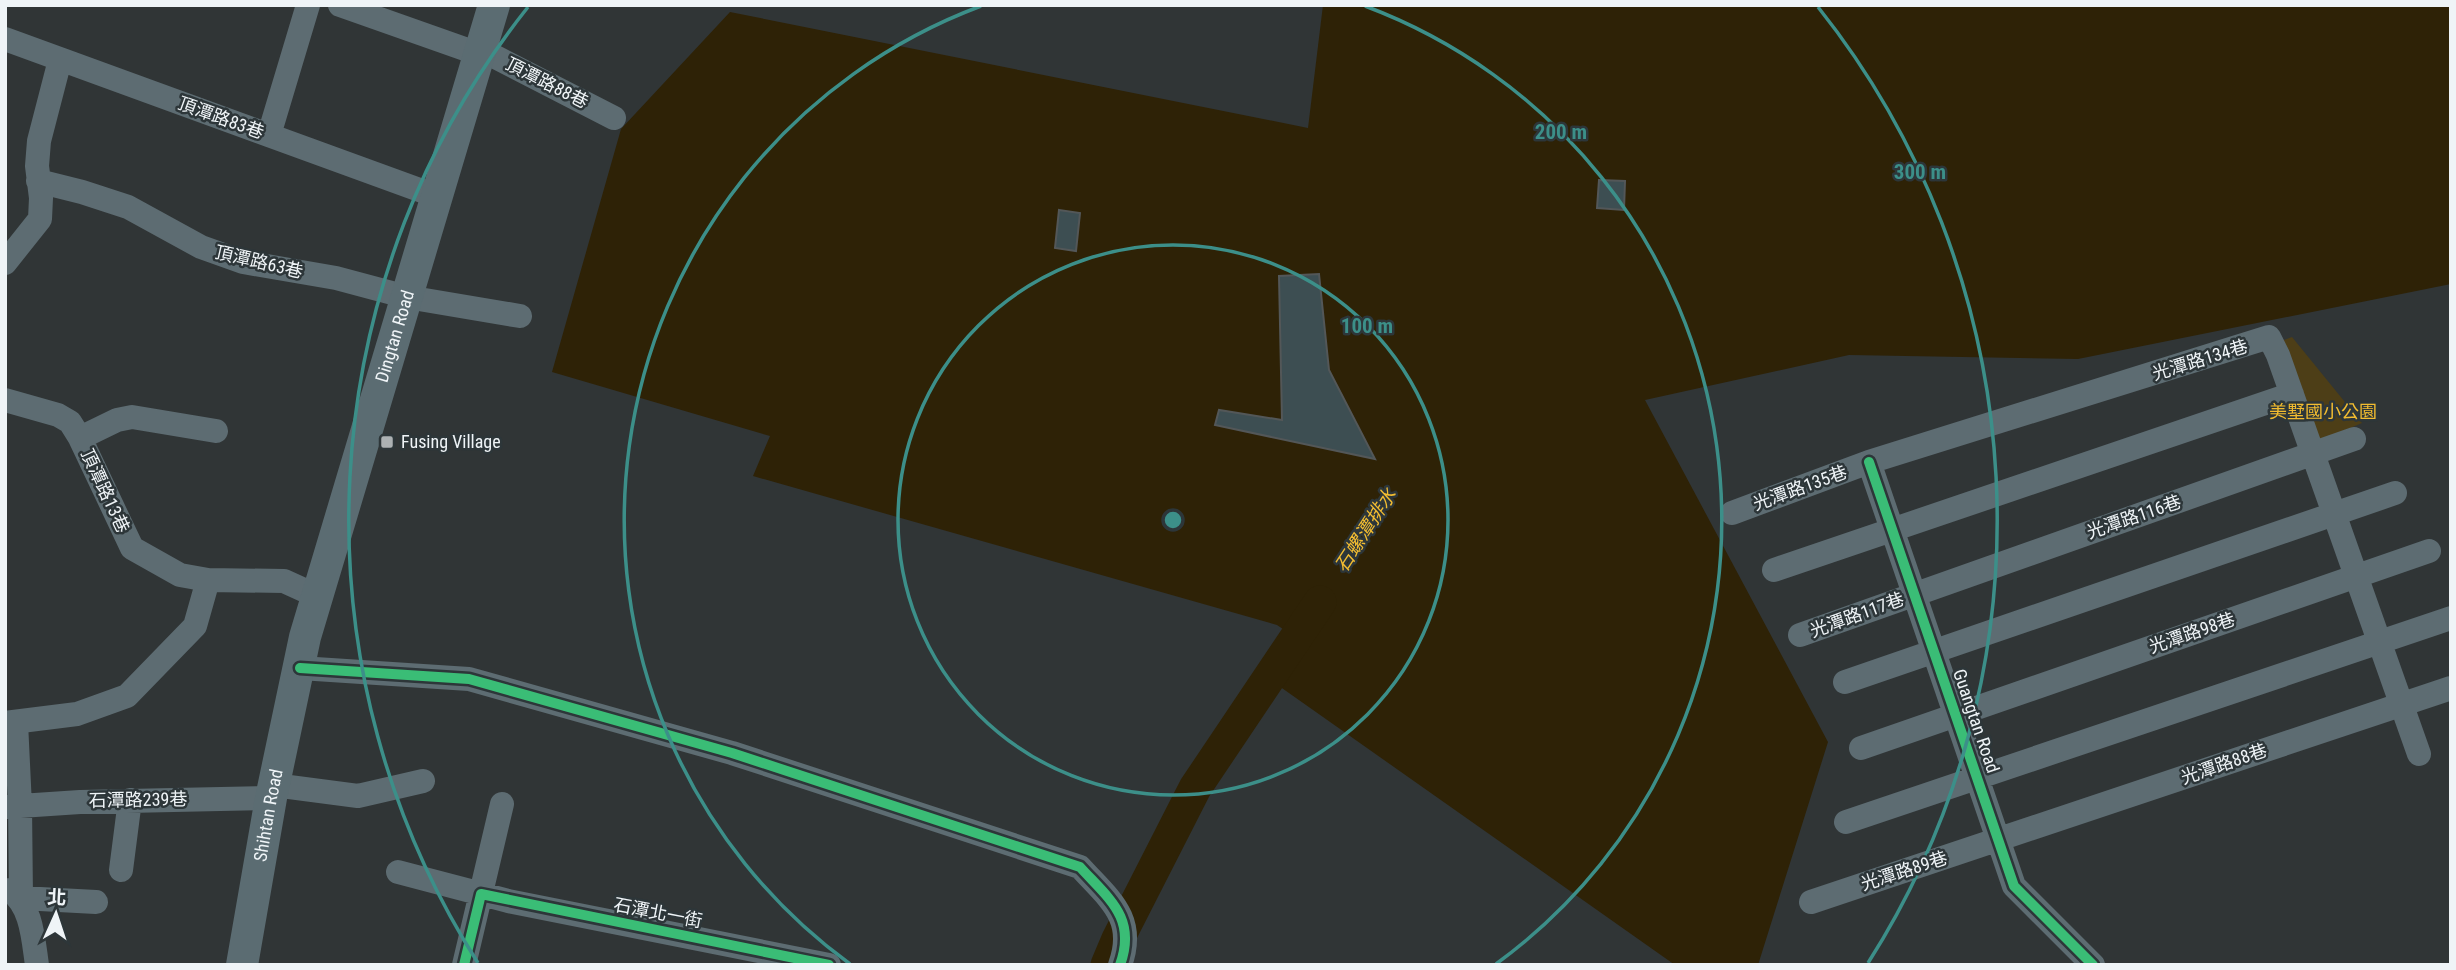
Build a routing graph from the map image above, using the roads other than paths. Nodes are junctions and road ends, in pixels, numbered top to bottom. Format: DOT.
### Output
graph roads {
  1 [pos="308,5"];
  2 [pos="340,5"];
  3 [pos="494,5"];
  4 [pos="5,39"];
  5 [pos="479,51"];
  6 [pos="60,60"];
  7 [pos="614,118"];
  8 [pos="269,135"];
  9 [pos="38,181"];
  10 [pos="436,196"];
  11 [pos="5,263"];
  12 [pos="407,297"];
  13 [pos="520,316"];
  14 [pos="2292,394"];
  15 [pos="5,400"];
  16 [pos="216,431"];
  17 [pos="80,438"];
  18 [pos="2354,439"];
  19 [pos="2313,454"];
  20 [pos="1868,462"];
  21 [pos="2395,493"];
  22 [pos="1732,513"];
  23 [pos="2334,514"];
  24 [pos="1892,530"];
  25 [pos="2430,551"];
  26 [pos="1774,570"];
  27 [pos="2356,577"];
  28 [pos="208,580"];
  29 [pos="1914,595"];
  30 [pos="317,596"];
  31 [pos="2451,618"];
  32 [pos="1800,635"];
  33 [pos="2379,642"];
  34 [pos="1933,651"];
  35 [pos="300,668"];
  36 [pos="1845,682"];
  37 [pos="2451,688"];
  38 [pos="2401,704"];
  39 [pos="1955,715"];
  40 [pos="11,722"];
  41 [pos="1861,748"];
  42 [pos="2419,754"];
  43 [pos="1976,778"];
  44 [pos="423,781"];
  45 [pos="272,792"];
  46 [pos="130,800"];
  47 [pos="502,804"];
  48 [pos="13,806"];
  49 [pos="1846,822"];
  50 [pos="1998,840"];
  51 [pos="121,870"];
  52 [pos="398,872"];
  53 [pos="13,893"];
  54 [pos="481,894"];
  55 [pos="96,902"];
  56 [pos="1811,902"];
  57 [pos="37,965"];
  58 [pos="242,965"];
  59 [pos="464,965"];
  60 [pos="829,965"];
  61 [pos="1120,965"];
  62 [pos="2093,965"];
  1 -- 8 [label="street"];
  2 -- 5 [label="street, 頂潭路88巷"];
  3 -- 5 [label="main road, Dingtan Road"];
  4 -- 6 [label="street, 頂潭路83巷"];
  5 -- 7 [label="street, 頂潭路88巷"];
  5 -- 10 [label="main road, Dingtan Road"];
  6 -- 8 [label="street, 頂潭路83巷"];
  6 -- 9 [label="street"];
  8 -- 10 [label="street, 頂潭路83巷"];
  9 -- 11 [label="street"];
  9 -- 12 [label="street, 頂潭路63巷"];
  10 -- 12 [label="main road, Dingtan Road"];
  12 -- 13 [label="street, 頂潭路63巷"];
  12 -- 30 [label="main road, Dingtan Road"];
  14 -- 19 [label="street, 光潭路134巷"];
  14 -- 20 [label="street, 光潭路134巷"];
  14 -- 24 [label="street"];
  15 -- 17 [label="street, 頂潭路13巷"];
  16 -- 17 [label="street"];
  17 -- 28 [label="street, 頂潭路13巷"];
  18 -- 19 [label="street, 光潭路116巷"];
  19 -- 23 [label="street, 光潭路134巷"];
  19 -- 29 [label="street, 光潭路116巷"];
  20 -- 22 [label="street, 光潭路135巷"];
  20 -- 24 [label="street, Guangtan Road"];
  21 -- 23 [label="street"];
  23 -- 27 [label="street, 光潭路134巷"];
  23 -- 34 [label="street"];
  24 -- 26 [label="street"];
  24 -- 29 [label="street, Guangtan Road"];
  25 -- 27 [label="street, 光潭路98巷"];
  27 -- 33 [label="street, 光潭路134巷"];
  27 -- 39 [label="street, 光潭路98巷"];
  28 -- 30 [label="street, 頂潭路13巷"];
  28 -- 40 [label="street"];
  29 -- 32 [label="street, 光潭路117巷"];
  29 -- 34 [label="street, Guangtan Road"];
  30 -- 35 [label="main road, Dingtan Road"];
  31 -- 33 [label="street"];
  33 -- 38 [label="street, 光潭路134巷"];
  33 -- 43 [label="street"];
  34 -- 36 [label="street"];
  34 -- 39 [label="street, Guangtan Road"];
  35 -- 45 [label="main road, Shihtan Road"];
  35 -- 61 [label="street"];
  37 -- 38 [label="street, 光潭路88巷"];
  38 -- 42 [label="street, 光潭路134巷"];
  38 -- 50 [label="street, 光潭路88巷"];
  39 -- 41 [label="street, 光潭路98巷"];
  39 -- 43 [label="street, Guangtan Road"];
  40 -- 48 [label="street"];
  43 -- 49 [label="street"];
  43 -- 50 [label="street, Guangtan Road"];
  44 -- 45 [label="street, 石潭路239巷"];
  45 -- 46 [label="street, 石潭路239巷"];
  45 -- 58 [label="main road, Shihtan Road"];
  46 -- 48 [label="street, 石潭路239巷"];
  46 -- 51 [label="street"];
  47 -- 54 [label="street"];
  48 -- 53 [label="street"];
  50 -- 56 [label="street, 光潭路89巷"];
  50 -- 62 [label="street, Guangtan Road"];
  52 -- 54 [label="street, 石潭北一街"];
  53 -- 55 [label="street"];
  53 -- 57 [label="street"];
  54 -- 59 [label="street"];
  54 -- 60 [label="street, 石潭北一街"];
}
